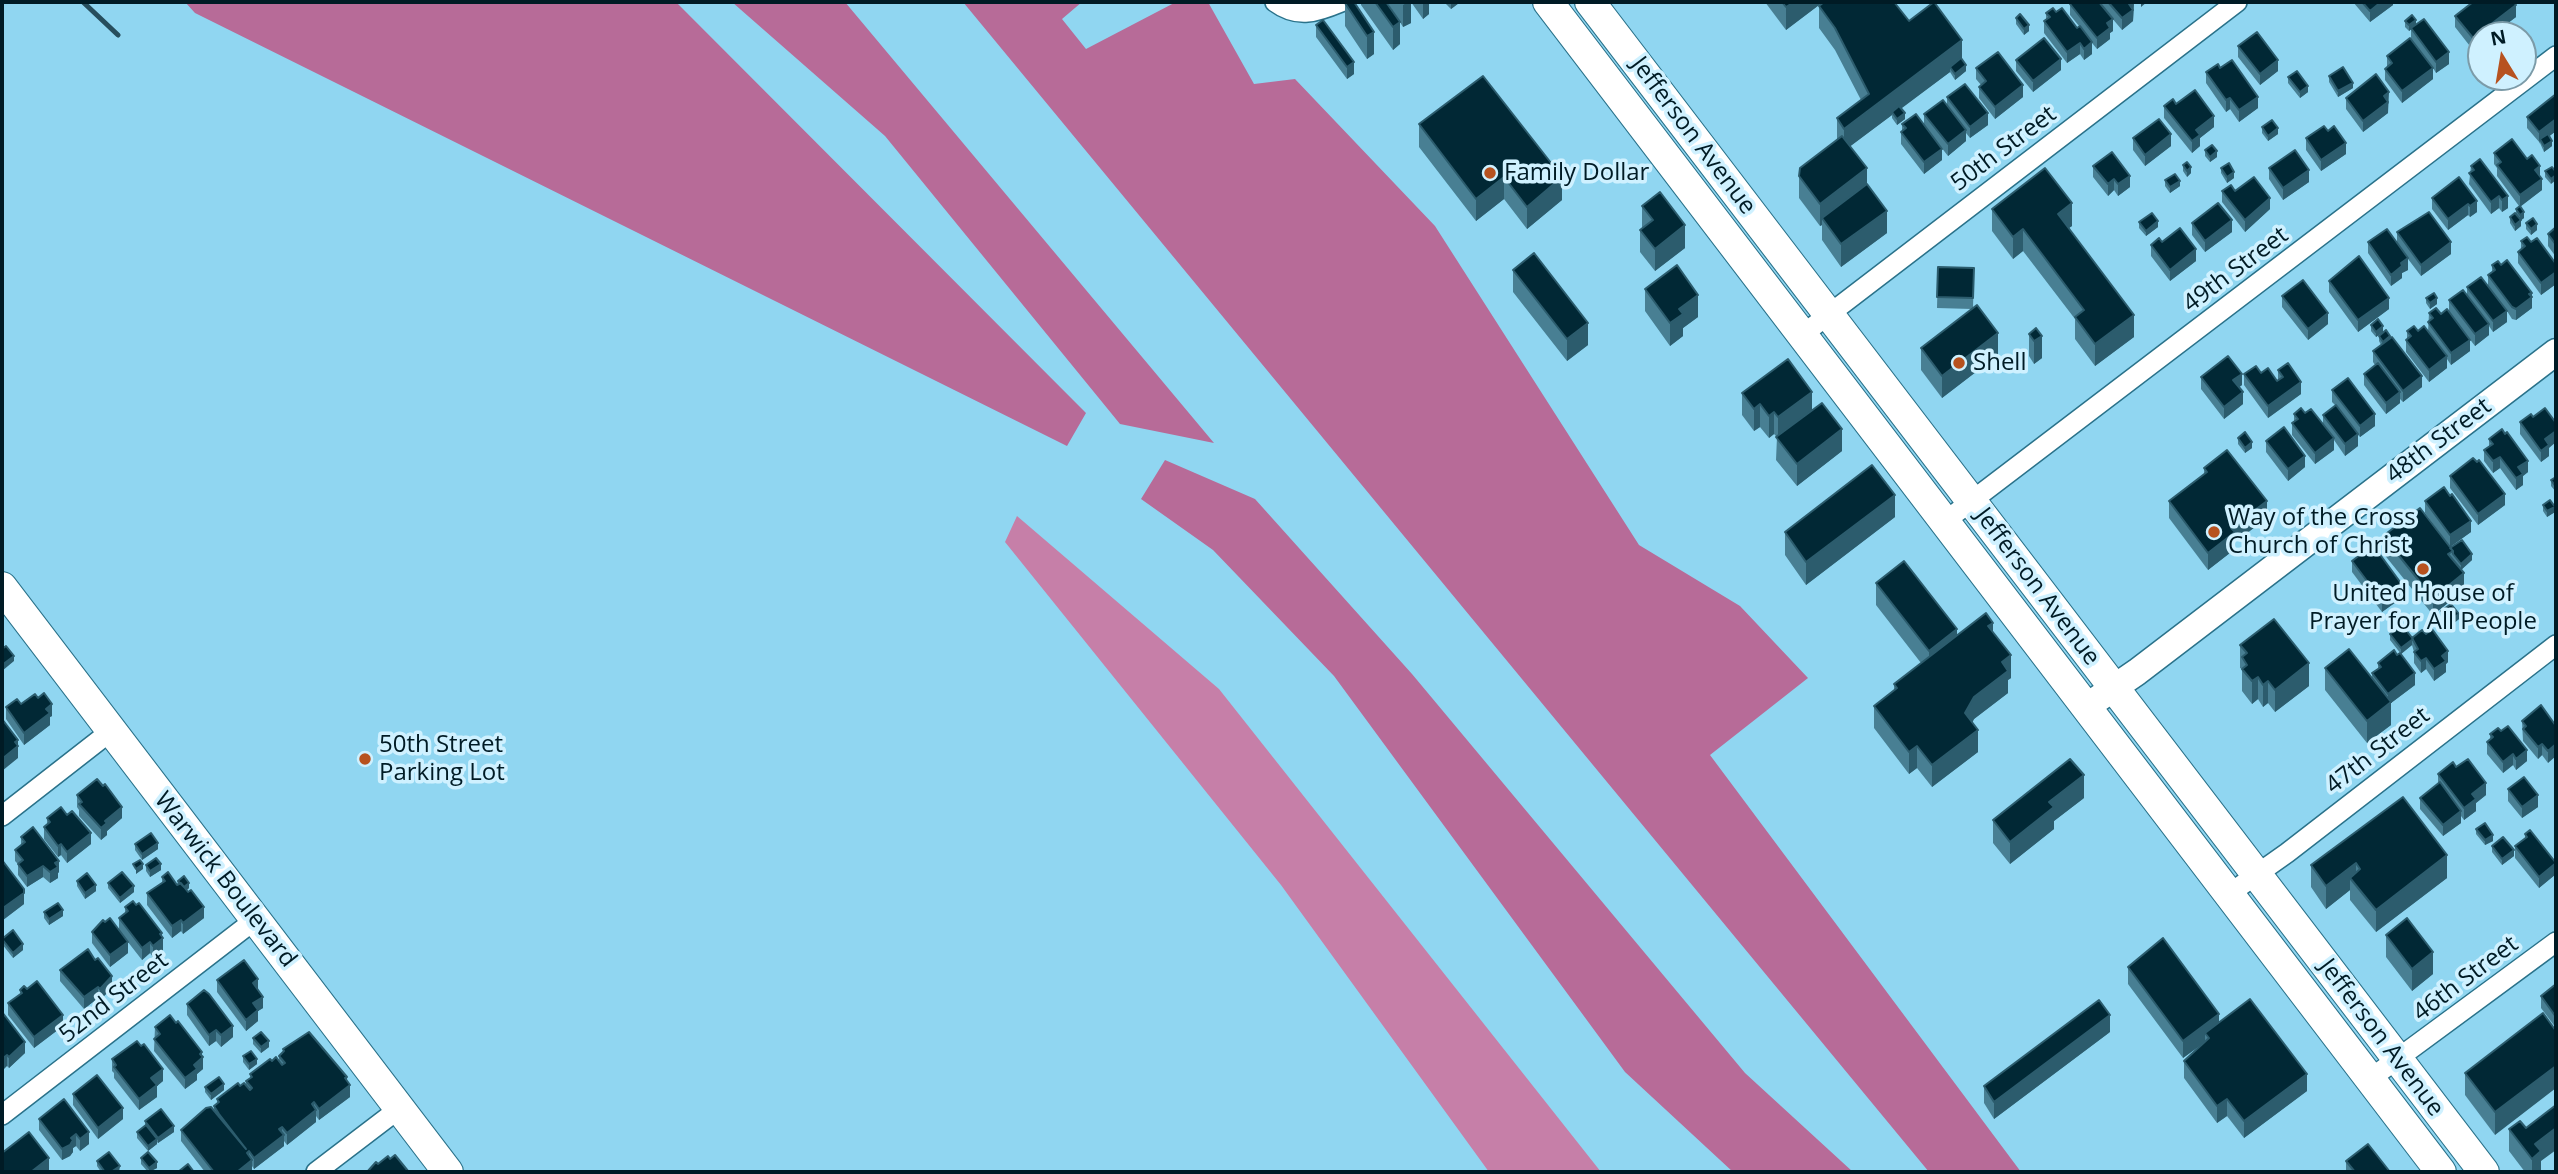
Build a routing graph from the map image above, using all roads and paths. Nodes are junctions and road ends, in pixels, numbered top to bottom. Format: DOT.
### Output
graph roads {
  1 [pos="1275,2"];
  2 [pos="1341,2"];
  3 [pos="1548,2"];
  4 [pos="1590,2"];
  5 [pos="2237,2"];
  6 [pos="2556,56"];
  7 [pos="1829,314"];
  8 [pos="1802,335"];
  9 [pos="2556,352"];
  10 [pos="1972,502"];
  11 [pos="1944,522"];
  12 [pos="2,587"];
  13 [pos="2556,645"];
  14 [pos="2114,688"];
  15 [pos="2087,707"];
  16 [pos="111,731"];
  17 [pos="2,816"];
  18 [pos="2257,874"];
  19 [pos="2228,894"];
  20 [pos="256,919"];
  21 [pos="2556,942"];
  22 [pos="2398,1060"];
  23 [pos="2370,1079"];
  24 [pos="400,1108"];
  25 [pos="2,1115"];
  26 [pos="316,1172"];
  27 [pos="448,1172"];
  28 [pos="2441,1172"];
  29 [pos="2484,1172"];
  1 -- 2 [label="street"];
  3 -- 8 [label="main road, Jefferson Avenue"];
  4 -- 7 [label="main road, Jefferson Avenue"];
  5 -- 7 [label="street, 50th Street"];
  6 -- 10 [label="street, 49th Street"];
  7 -- 8 [label="street, 50th Street"];
  7 -- 10 [label="main road, Jefferson Avenue"];
  8 -- 11 [label="main road, Jefferson Avenue"];
  9 -- 14 [label="street, 48th Street"];
  10 -- 11 [label="street, 49th Street"];
  10 -- 14 [label="main road, Jefferson Avenue"];
  11 -- 15 [label="main road, Jefferson Avenue"];
  12 -- 16 [label="main road, Warwick Boulevard"];
  13 -- 18 [label="street, 47th Street"];
  14 -- 15 [label="street, 48th Street"];
  14 -- 18 [label="main road, Jefferson Avenue"];
  15 -- 19 [label="main road, Jefferson Avenue"];
  16 -- 17 [label="street"];
  16 -- 20 [label="main road, Warwick Boulevard"];
  18 -- 19 [label="street, 47th Street"];
  18 -- 22 [label="main road, Jefferson Avenue"];
  19 -- 23 [label="main road, Jefferson Avenue"];
  20 -- 24 [label="main road, Warwick Boulevard"];
  20 -- 25 [label="street, 52nd Street"];
  21 -- 22 [label="street, 46th Street"];
  22 -- 23 [label="street, 46th Street"];
  22 -- 29 [label="main road, Jefferson Avenue"];
  23 -- 28 [label="main road, Jefferson Avenue"];
  24 -- 26 [label="street"];
  24 -- 27 [label="main road, Warwick Boulevard"];
}
